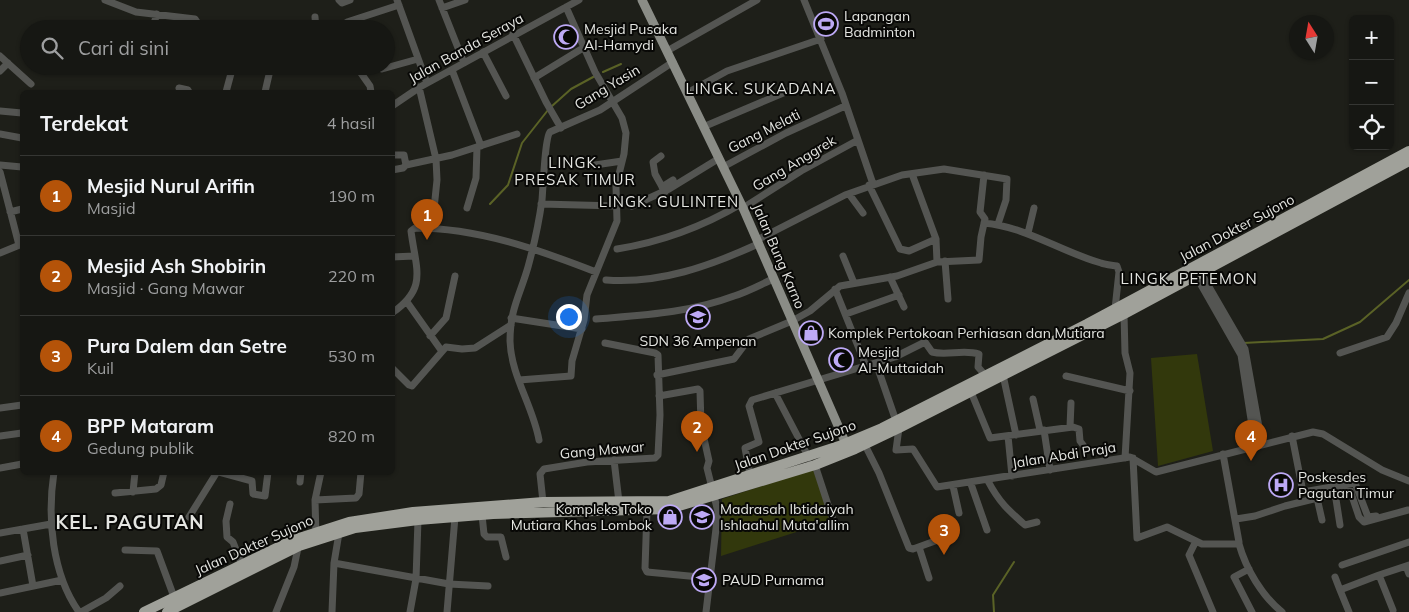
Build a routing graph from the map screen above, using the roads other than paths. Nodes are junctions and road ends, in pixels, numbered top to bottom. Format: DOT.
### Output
graph roads {
  1 [pos="105,0"];
  2 [pos="439,0"];
  3 [pos="465,0"];
  4 [pos="579,0"];
  5 [pos="642,0"];
  6 [pos="757,0"];
  7 [pos="804,0"];
  8 [pos="398,2"];
  9 [pos="566,7"];
  10 [pos="442,8"];
  11 [pos="157,14"];
  12 [pos="155,20"];
  13 [pos="196,20"];
  14 [pos="352,20"];
  15 [pos="513,34"];
  16 [pos="821,39"];
  17 [pos="583,48"];
  18 [pos="667,51"];
  19 [pos="483,52"];
  20 [pos="0,56"];
  21 [pos="418,59"];
  22 [pos="673,62"];
  23 [pos="8,63"];
  24 [pos="464,63"];
  25 [pos="395,65"];
  26 [pos="452,70"];
  27 [pos="0,71"];
  28 [pos="20,74"];
  29 [pos="21,75"];
  30 [pos="230,75"];
  31 [pos="269,75"];
  32 [pos="362,75"];
  33 [pos="534,78"];
  34 [pos="427,83"];
  35 [pos="31,84"];
  36 [pos="419,87"];
  37 [pos="179,88"];
  38 [pos="188,90"];
  39 [pos="226,90"];
  40 [pos="265,90"];
  41 [pos="371,90"];
  42 [pos="788,92"];
  43 [pos="687,93"];
  44 [pos="506,96"];
  45 [pos="612,102"];
  46 [pos="395,104"];
  47 [pos="845,106"];
  48 [pos="0,110"];
  49 [pos="20,113"];
  50 [pos="703,127"];
  51 [pos="561,128"];
  52 [pos="0,134"];
  53 [pos="517,134"];
  54 [pos="20,138"];
  55 [pos="858,140"];
  56 [pos="479,147"];
  57 [pos="1409,152"];
  58 [pos="395,155"];
  59 [pos="661,156"];
  60 [pos="436,159"];
  61 [pos="622,161"];
  62 [pos="1409,161"];
  63 [pos="720,163"];
  64 [pos="0,165"];
  65 [pos="406,165"];
  66 [pos="595,165"];
  67 [pos="20,166"];
  68 [pos="395,169"];
  69 [pos="0,172"];
  70 [pos="912,174"];
  71 [pos="984,175"];
  72 [pos="673,180"];
  73 [pos="871,184"];
  74 [pos="663,189"];
  75 [pos="851,197"];
  76 [pos="541,204"];
  77 [pos="618,206"];
  78 [pos="632,206"];
  79 [pos="742,206"];
  80 [pos="467,208"];
  81 [pos="1034,208"];
  82 [pos="20,210"];
  83 [pos="10,212"];
  84 [pos="864,213"];
  85 [pos="984,223"];
  86 [pos="998,224"];
  87 [pos="432,228"];
  88 [pos="1028,233"];
  89 [pos="936,239"];
  90 [pos="20,242"];
  91 [pos="758,242"];
  92 [pos="20,245"];
  93 [pos="532,247"];
  94 [pos="617,249"];
  95 [pos="0,254"];
  96 [pos="414,256"];
  97 [pos="844,256"];
  98 [pos="395,258"];
  99 [pos="941,261"];
  100 [pos="596,272"];
  101 [pos="1198,274"];
  102 [pos="455,276"];
  103 [pos="890,277"];
  104 [pos="1183,277"];
  105 [pos="773,279"];
  106 [pos="606,280"];
  107 [pos="854,283"];
  108 [pos="835,289"];
  109 [pos="1409,293"];
  110 [pos="899,295"];
  111 [pos="948,300"];
  112 [pos="407,302"];
  113 [pos="904,307"];
  114 [pos="395,311"];
  115 [pos="1119,312"];
  116 [pos="846,314"];
  117 [pos="596,319"];
  118 [pos="511,321"];
  119 [pos="792,321"];
  120 [pos="582,329"];
  121 [pos="430,336"];
  122 [pos="605,343"];
  123 [pos="441,350"];
  124 [pos="1340,353"];
  125 [pos="876,363"];
  126 [pos="866,366"];
  127 [pos="395,371"];
  128 [pos="658,375"];
  129 [pos="985,375"];
  130 [pos="1003,375"];
  131 [pos="1066,376"];
  132 [pos="519,380"];
  133 [pos="817,381"];
  134 [pos="1130,391"];
  135 [pos="971,392"];
  136 [pos="775,393"];
  137 [pos="659,396"];
  138 [pos="948,398"];
  139 [pos="1033,399"];
  140 [pos="1071,403"];
  141 [pos="20,405"];
  142 [pos="0,408"];
  143 [pos="897,425"];
  144 [pos="1070,427"];
  145 [pos="1042,430"];
  146 [pos="20,432"];
  147 [pos="1016,435"];
  148 [pos="0,436"];
  149 [pos="1008,436"];
  150 [pos="1292,436"];
  151 [pos="538,440"];
  152 [pos="1258,445"];
  153 [pos="850,447"];
  154 [pos="1086,449"];
  155 [pos="1223,454"];
  156 [pos="1125,458"];
  157 [pos="1133,458"];
  158 [pos="614,460"];
  159 [pos="812,461"];
  160 [pos="20,464"];
  161 [pos="0,468"];
  162 [pos="1050,470"];
  163 [pos="54,475"];
  164 [pos="135,475"];
  165 [pos="163,475"];
  166 [pos="216,475"];
  167 [pos="230,475"];
  168 [pos="268,475"];
  169 [pos="301,475"];
  170 [pos="320,475"];
  171 [pos="361,475"];
  172 [pos="750,475"];
  173 [pos="1012,476"];
  174 [pos="988,481"];
  175 [pos="1409,481"];
  176 [pos="300,482"];
  177 [pos="971,484"];
  178 [pos="953,486"];
  179 [pos="133,492"];
  180 [pos="713,492"];
  181 [pos="115,493"];
  182 [pos="1335,493"];
  183 [pos="1317,498"];
  184 [pos="315,500"];
  185 [pos="543,502"];
  186 [pos="619,502"];
  187 [pos="230,504"];
  188 [pos="1408,509"];
  189 [pos="493,510"];
  190 [pos="647,510"];
  191 [pos="960,513"];
  192 [pos="482,515"];
  193 [pos="189,517"];
  194 [pos="455,517"];
  195 [pos="1236,519"];
  196 [pos="418,520"];
  197 [pos="833,520"];
  198 [pos="1322,520"];
  199 [pos="1038,522"];
  200 [pos="51,524"];
  201 [pos="1340,525"];
  202 [pos="23,529"];
  203 [pos="986,530"];
  204 [pos="0,533"];
  205 [pos="339,533"];
  206 [pos="316,535"];
  207 [pos="946,537"];
  208 [pos="299,542"];
  209 [pos="1409,542"];
  210 [pos="1194,544"];
  211 [pos="919,547"];
  212 [pos="1240,548"];
  213 [pos="125,550"];
  214 [pos="28,556"];
  215 [pos="506,557"];
  216 [pos="0,561"];
  217 [pos="334,563"];
  218 [pos="242,565"];
  219 [pos="1342,565"];
  220 [pos="1407,565"];
  221 [pos="1249,569"];
  222 [pos="1409,574"];
  223 [pos="1379,575"];
  224 [pos="1334,577"];
  225 [pos="710,578"];
  226 [pos="929,578"];
  227 [pos="416,579"];
  228 [pos="62,580"];
  229 [pos="450,584"];
  230 [pos="33,586"];
  231 [pos="120,586"];
  232 [pos="488,586"];
  233 [pos="1340,590"];
  234 [pos="0,593"];
  235 [pos="174,597"];
  236 [pos="1393,610"];
  237 [pos="80,612"];
  238 [pos="144,612"];
  239 [pos="167,612"];
  240 [pos="276,612"];
  241 [pos="332,612"];
  242 [pos="410,612"];
  243 [pos="447,612"];
  244 [pos="706,612"];
  245 [pos="1214,612"];
  246 [pos="1252,612"];
  247 [pos="1282,612"];
  248 [pos="1349,612"];
  1 -- 11 [label="street"];
  2 -- 10 [label="street"];
  3 -- 10 [label="street"];
  4 -- 9 [label="street, Jalan Banda Seraya"];
  5 -- 18 [label="main road, Jalan Bung Karno"];
  6 -- 18 [label="street"];
  7 -- 16 [label="street"];
  8 -- 14 [label="street"];
  8 -- 21 [label="street"];
  9 -- 15 [label="street, Jalan Banda Seraya"];
  9 -- 17 [label="street"];
  10 -- 24 [label="street"];
  11 -- 12 [label="street"];
  11 -- 13 [label="street"];
  15 -- 19 [label="street, Jalan Banda Seraya"];
  15 -- 33 [label="street"];
  16 -- 43 [label="street"];
  16 -- 47 [label="street"];
  17 -- 33 [label="street"];
  17 -- 45 [label="street"];
  18 -- 22 [label="main road, Jalan Bung Karno"];
  19 -- 24 [label="street, Jalan Banda Seraya"];
  19 -- 44 [label="street"];
  20 -- 23 [label="street"];
  21 -- 25 [label="street"];
  21 -- 34 [label="street"];
  22 -- 43 [label="main road, Jalan Bung Karno"];
  22 -- 45 [label="street, Gang Yasin"];
  23 -- 27 [label="street"];
  23 -- 28 [label="street"];
  24 -- 26 [label="street, Jalan Banda Seraya"];
  26 -- 34 [label="street, Jalan Banda Seraya"];
  26 -- 56 [label="street"];
  29 -- 35 [label="street"];
  30 -- 39 [label="street"];
  31 -- 40 [label="street"];
  32 -- 41 [label="street"];
  33 -- 51 [label="street"];
  34 -- 36 [label="street, Jalan Banda Seraya"];
  36 -- 46 [label="street, Jalan Banda Seraya"];
  36 -- 60 [label="street"];
  37 -- 38 [label="street"];
  42 -- 50 [label="street"];
  43 -- 50 [label="main road, Jalan Bung Karno"];
  45 -- 51 [label="street, Gang Yasin"];
  45 -- 61 [label="street"];
  47 -- 55 [label="street"];
  47 -- 63 [label="street, Gang Melati"];
  48 -- 49 [label="street"];
  50 -- 63 [label="main road, Jalan Bung Karno"];
  51 -- 76 [label="street, Gang Yasin"];
  52 -- 54 [label="street"];
  53 -- 56 [label="street"];
  55 -- 73 [label="street"];
  55 -- 79 [label="street, Gang Anggrek"];
  56 -- 60 [label="street"];
  56 -- 80 [label="street"];
  57 -- 104 [label="highway, Jalan Dokter Sujono"];
  58 -- 65 [label="street"];
  59 -- 74 [label="street"];
  60 -- 65 [label="street"];
  60 -- 87 [label="street"];
  61 -- 66 [label="street"];
  61 -- 77 [label="street"];
  62 -- 101 [label="highway"];
  63 -- 74 [label="street, Gang Melati"];
  63 -- 79 [label="main road, Jalan Bung Karno"];
  64 -- 67 [label="street"];
  65 -- 68 [label="street"];
  69 -- 83 [label="street"];
  70 -- 71 [label="street"];
  70 -- 73 [label="street"];
  70 -- 89 [label="street"];
  71 -- 85 [label="street"];
  71 -- 86 [label="street"];
  72 -- 74 [label="street"];
  73 -- 75 [label="street"];
  73 -- 89 [label="street"];
  74 -- 78 [label="street"];
  75 -- 84 [label="street"];
  75 -- 91 [label="street"];
  76 -- 77 [label="street"];
  76 -- 93 [label="street"];
  77 -- 100 [label="street"];
  79 -- 91 [label="main road, Jalan Bung Karno"];
  79 -- 94 [label="street, Gang Anggrek"];
  81 -- 88 [label="street"];
  82 -- 83 [label="street"];
  83 -- 90 [label="street"];
  85 -- 86 [label="street"];
  85 -- 99 [label="street"];
  86 -- 88 [label="street"];
  87 -- 93 [label="street"];
  87 -- 96 [label="street"];
  88 -- 115 [label="street"];
  89 -- 99 [label="street"];
  91 -- 105 [label="main road, Jalan Bung Karno"];
  91 -- 106 [label="street"];
  92 -- 95 [label="street"];
  93 -- 100 [label="street"];
  93 -- 118 [label="street"];
  96 -- 98 [label="street"];
  96 -- 112 [label="street"];
  97 -- 107 [label="street"];
  99 -- 103 [label="street"];
  99 -- 111 [label="street"];
  100 -- 120 [label="street"];
  101 -- 104 [label="highway"];
  101 -- 152 [label="street"];
  102 -- 121 [label="street"];
  103 -- 107 [label="street"];
  103 -- 110 [label="street"];
  104 -- 115 [label="highway, Jalan Dokter Sujono"];
  105 -- 117 [label="street"];
  105 -- 119 [label="main road, Jalan Bung Karno"];
  107 -- 108 [label="street"];
  108 -- 116 [label="street"];
  108 -- 119 [label="street"];
  109 -- 124 [label="street"];
  110 -- 113 [label="street"];
  110 -- 116 [label="street"];
  112 -- 114 [label="street"];
  112 -- 121 [label="street"];
  115 -- 129 [label="highway, Jalan Dokter Sujono"];
  115 -- 130 [label="highway"];
  115 -- 134 [label="street"];
  116 -- 126 [label="street"];
  118 -- 120 [label="street"];
  118 -- 123 [label="street"];
  118 -- 132 [label="street"];
  119 -- 128 [label="street"];
  119 -- 133 [label="main road, Jalan Bung Karno"];
  120 -- 132 [label="street"];
  121 -- 123 [label="street"];
  122 -- 128 [label="street, Gang Mawar"];
  123 -- 127 [label="street"];
  125 -- 126 [label="street"];
  125 -- 129 [label="street"];
  125 -- 143 [label="street"];
  126 -- 133 [label="street"];
  128 -- 137 [label="street, Gang Mawar"];
  129 -- 138 [label="highway, Jalan Dokter Sujono"];
  130 -- 135 [label="highway"];
  130 -- 147 [label="street"];
  131 -- 134 [label="street"];
  132 -- 151 [label="street"];
  133 -- 136 [label="street"];
  133 -- 153 [label="main road, Jalan Bung Karno"];
  134 -- 156 [label="street"];
  135 -- 138 [label="highway"];
  135 -- 149 [label="street"];
  136 -- 159 [label="street"];
  136 -- 172 [label="street"];
  137 -- 158 [label="street, Gang Mawar"];
  137 -- 180 [label="street"];
  138 -- 143 [label="highway, Jalan Dokter Sujono"];
  139 -- 145 [label="street"];
  140 -- 144 [label="street"];
  141 -- 142 [label="street"];
  143 -- 153 [label="highway, Jalan Dokter Sujono"];
  143 -- 178 [label="street, Jalan Abdi Praja"];
  144 -- 145 [label="street"];
  144 -- 154 [label="street"];
  145 -- 147 [label="street"];
  145 -- 162 [label="street"];
  146 -- 148 [label="street"];
  147 -- 149 [label="street"];
  149 -- 173 [label="street"];
  150 -- 152 [label="street, Jalan Abdi Praja"];
  150 -- 175 [label="street, Jalan Abdi Praja"];
  150 -- 188 [label="street"];
  152 -- 155 [label="street, Jalan Abdi Praja"];
  153 -- 159 [label="highway, Jalan Dokter Sujono"];
  153 -- 211 [label="street"];
  155 -- 157 [label="street, Jalan Abdi Praja"];
  155 -- 195 [label="street"];
  156 -- 157 [label="street, Jalan Abdi Praja"];
  156 -- 162 [label="street, Jalan Abdi Praja"];
  157 -- 210 [label="street"];
  158 -- 185 [label="street, Gang Mawar"];
  158 -- 186 [label="street"];
  159 -- 172 [label="highway, Jalan Dokter Sujono"];
  159 -- 180 [label="highway"];
  159 -- 197 [label="street"];
  160 -- 161 [label="street"];
  162 -- 173 [label="street, Jalan Abdi Praja"];
  163 -- 200 [label="street"];
  164 -- 179 [label="street"];
  165 -- 179 [label="street"];
  166 -- 193 [label="street"];
  167 -- 168 [label="street"];
  169 -- 176 [label="street"];
  170 -- 184 [label="street"];
  171 -- 184 [label="street"];
  172 -- 180 [label="highway, Jalan Dokter Sujono"];
  173 -- 174 [label="street, Jalan Abdi Praja"];
  174 -- 177 [label="street, Jalan Abdi Praja"];
  174 -- 199 [label="street"];
  177 -- 178 [label="street, Jalan Abdi Praja"];
  177 -- 203 [label="street"];
  178 -- 191 [label="street"];
  179 -- 181 [label="street"];
  180 -- 186 [label="highway, Jalan Dokter Sujono"];
  180 -- 190 [label="highway"];
  180 -- 225 [label="street"];
  182 -- 183 [label="street"];
  182 -- 188 [label="street"];
  182 -- 201 [label="street"];
  183 -- 195 [label="street"];
  183 -- 198 [label="street"];
  184 -- 206 [label="street"];
  185 -- 186 [label="highway, Jalan Dokter Sujono"];
  185 -- 189 [label="highway, Jalan Dokter Sujono"];
  187 -- 218 [label="street"];
  189 -- 190 [label="highway"];
  189 -- 192 [label="highway"];
  189 -- 206 [label="highway, Jalan Dokter Sujono"];
  190 -- 225 [label="street"];
  192 -- 194 [label="highway"];
  192 -- 215 [label="street"];
  194 -- 196 [label="highway"];
  194 -- 229 [label="street"];
  195 -- 212 [label="street"];
  196 -- 205 [label="highway"];
  196 -- 227 [label="street"];
  200 -- 202 [label="street"];
  200 -- 228 [label="street"];
  202 -- 204 [label="street"];
  202 -- 214 [label="street"];
  205 -- 206 [label="highway"];
  205 -- 217 [label="street"];
  206 -- 208 [label="highway, Jalan Dokter Sujono"];
  207 -- 211 [label="street"];
  208 -- 218 [label="highway, Jalan Dokter Sujono"];
  208 -- 239 [label="highway"];
  208 -- 240 [label="street"];
  209 -- 219 [label="street"];
  210 -- 212 [label="street"];
  210 -- 245 [label="street"];
  211 -- 226 [label="street"];
  212 -- 221 [label="street"];
  213 -- 235 [label="street"];
  214 -- 216 [label="street"];
  214 -- 230 [label="street"];
  217 -- 227 [label="street"];
  217 -- 241 [label="street"];
  218 -- 235 [label="highway, Jalan Dokter Sujono"];
  220 -- 222 [label="street"];
  220 -- 223 [label="street"];
  221 -- 246 [label="street"];
  221 -- 247 [label="street"];
  223 -- 233 [label="street"];
  223 -- 236 [label="street"];
  224 -- 233 [label="street"];
  225 -- 244 [label="street"];
  227 -- 229 [label="street"];
  227 -- 242 [label="street"];
  228 -- 230 [label="street"];
  228 -- 237 [label="street"];
  229 -- 232 [label="street"];
  229 -- 243 [label="street"];
  230 -- 234 [label="street"];
  231 -- 237 [label="street"];
  233 -- 248 [label="street"];
  235 -- 238 [label="highway, Jalan Dokter Sujono"];
}
